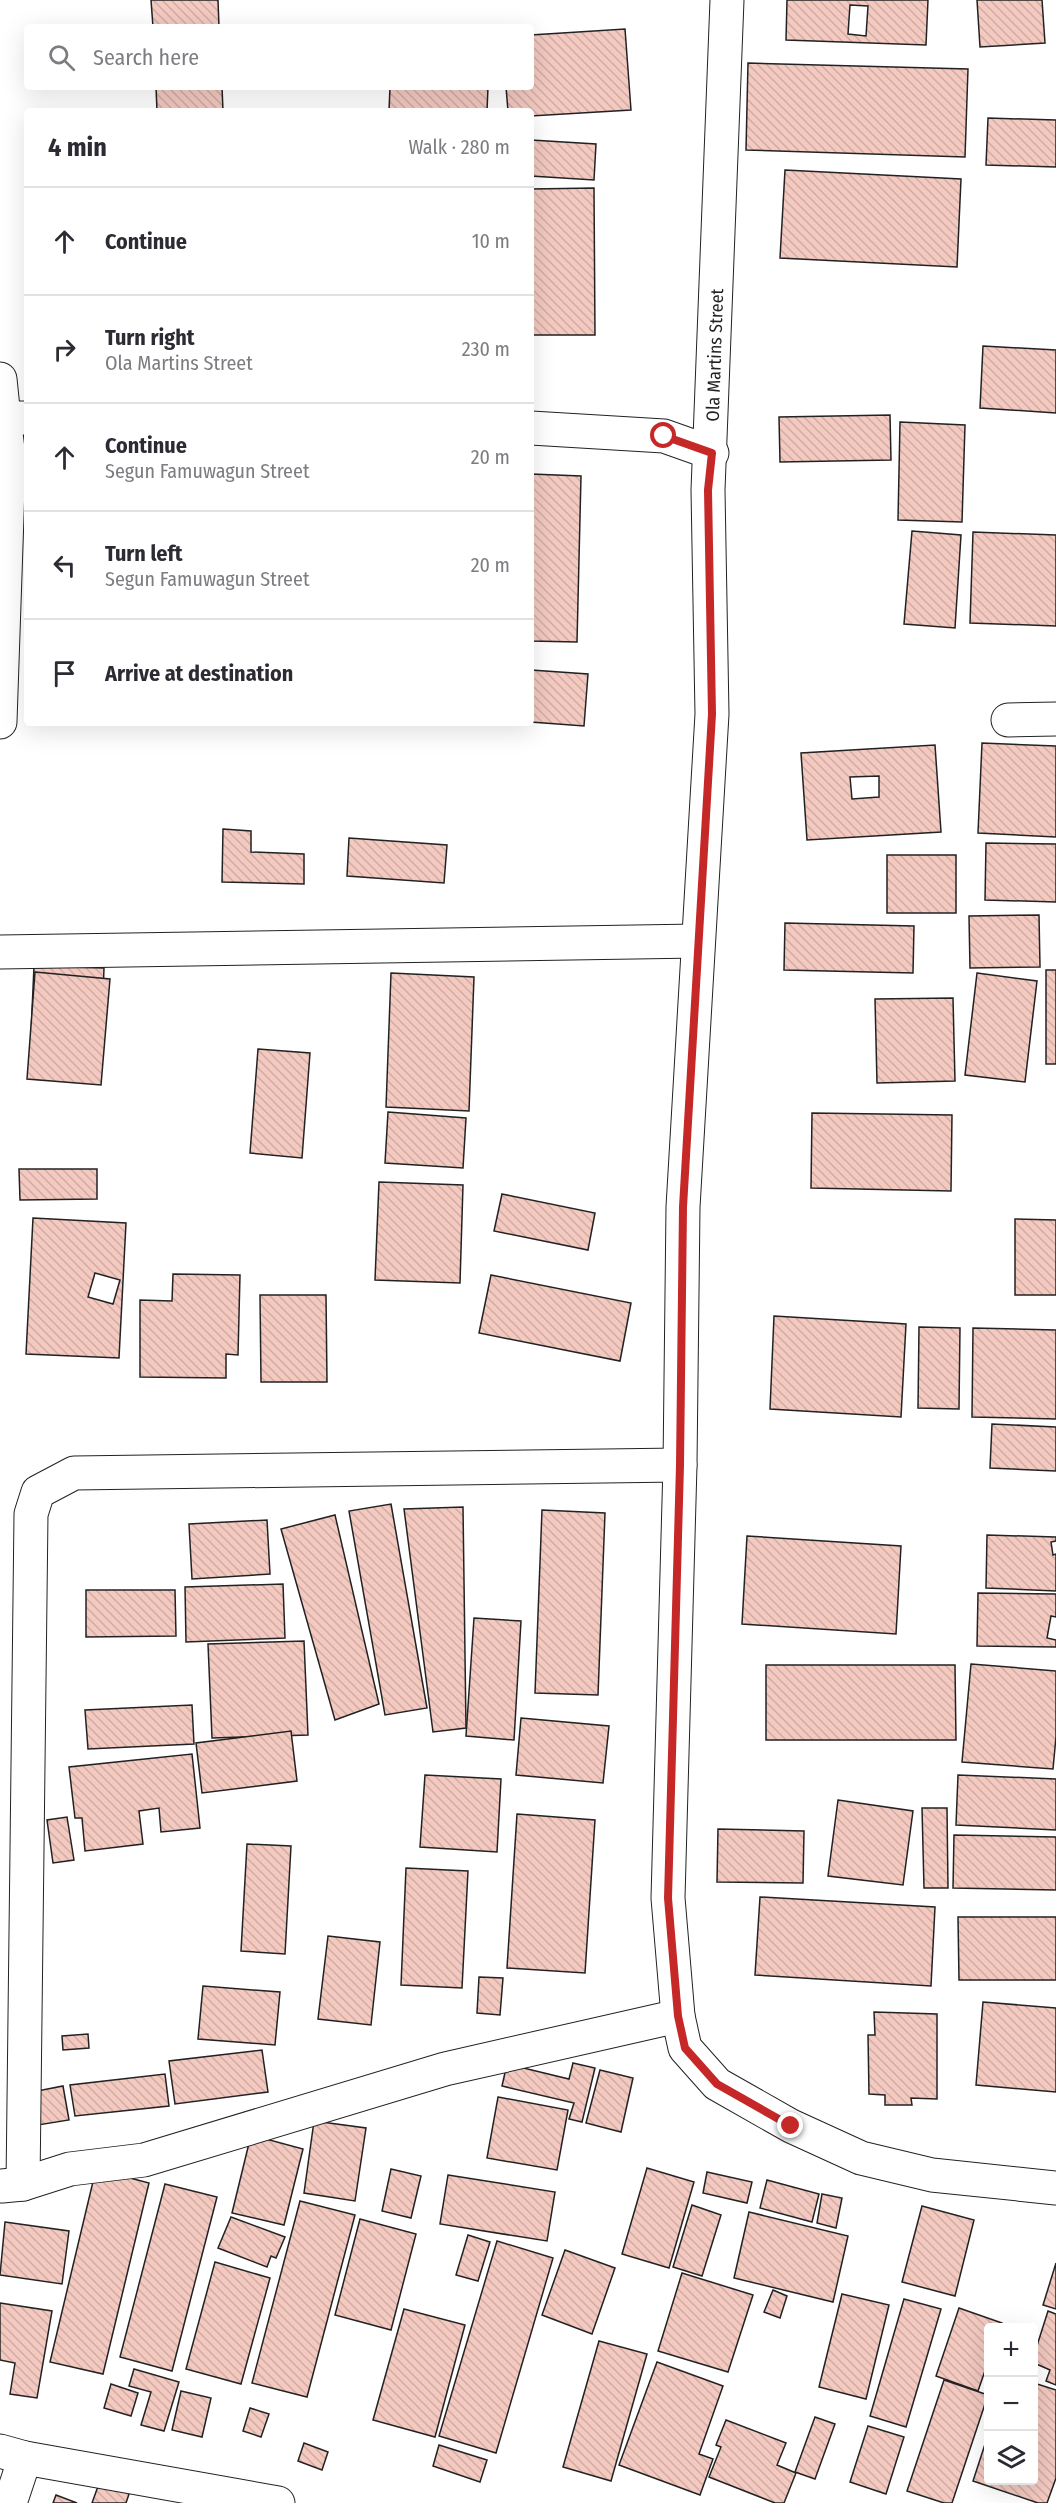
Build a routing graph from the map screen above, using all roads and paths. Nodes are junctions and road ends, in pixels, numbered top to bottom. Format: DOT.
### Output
graph roads {
  1 [pos="728,0"];
  2 [pos="0,379"];
  3 [pos="16,418"];
  4 [pos="534,428"];
  5 [pos="712,453"];
  6 [pos="1056,719"];
  7 [pos="1008,720"];
  8 [pos="0,722"];
  9 [pos="698,941"];
  10 [pos="0,952"];
  11 [pos="680,1465"];
  12 [pos="678,2016"];
  13 [pos="11,2185"];
  14 [pos="1056,2188"];
  15 [pos="12,2455"];
  16 [pos="10,2503"];
  17 [pos="278,2503"];
  1 -- 5 [label="street, Ola Martins Street"];
  2 -- 3 [label="street"];
  3 -- 8 [label="street"];
  4 -- 5 [label="street"];
  5 -- 9 [label="street, Ola Martins Street"];
  6 -- 7 [label="street"];
  9 -- 10 [label="street"];
  9 -- 11 [label="street, Ola Martins Street"];
  11 -- 12 [label="street, Ola Martins Street"];
  11 -- 13 [label="street"];
  12 -- 13 [label="street"];
  12 -- 14 [label="street, Ola Martins Street"];
  15 -- 16 [label="street"];
  15 -- 17 [label="street"];
}
